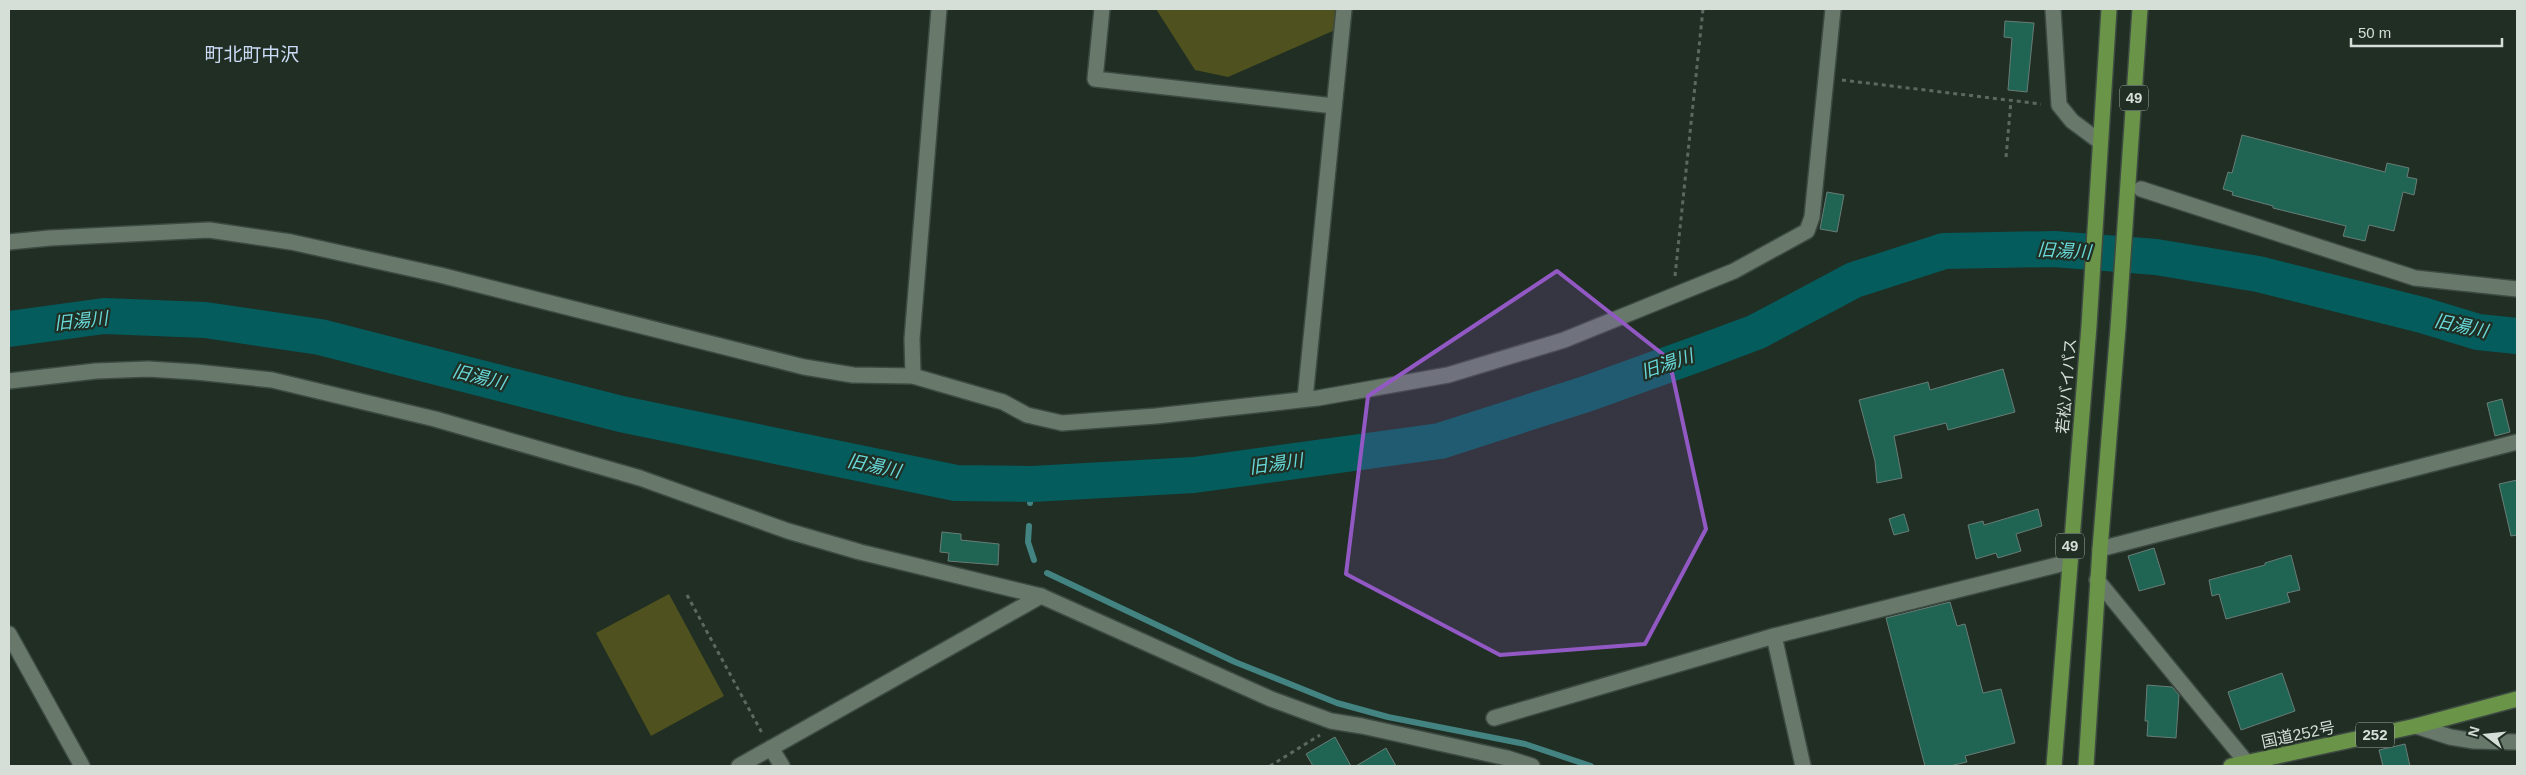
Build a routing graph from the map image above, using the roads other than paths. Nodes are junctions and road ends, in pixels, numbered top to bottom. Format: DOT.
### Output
graph roads {
  1 [pos="939,9"];
  2 [pos="1102,9"];
  3 [pos="1344,9"];
  4 [pos="1833,9"];
  5 [pos="2053,9"];
  6 [pos="2109,9"];
  7 [pos="2140,9"];
  8 [pos="1334,106"];
  9 [pos="2099,140"];
  10 [pos="2134,188"];
  11 [pos="9,242"];
  12 [pos="2517,289"];
  13 [pos="914,376"];
  14 [pos="9,381"];
  15 [pos="1306,399"];
  16 [pos="2517,442"];
  17 [pos="2100,549"];
  18 [pos="2069,562"];
  19 [pos="2097,580"];
  20 [pos="1042,596"];
  21 [pos="9,634"];
  22 [pos="1774,636"];
  23 [pos="2517,699"];
  24 [pos="1494,718"];
  25 [pos="2416,726"];
  26 [pos="2517,742"];
  27 [pos="771,748"];
  28 [pos="2246,763"];
  29 [pos="82,766"];
  30 [pos="739,766"];
  31 [pos="782,766"];
  32 [pos="1532,766"];
  33 [pos="1803,766"];
  34 [pos="2054,766"];
  35 [pos="2086,766"];
  36 [pos="2231,766"];
  1 -- 13 [label="street"];
  2 -- 8 [label="street"];
  3 -- 8 [label="street"];
  4 -- 15 [label="street"];
  5 -- 9 [label="street"];
  6 -- 9 [label="highway, 若松バイパス / 49"];
  7 -- 10 [label="highway, 49"];
  8 -- 15 [label="street"];
  9 -- 18 [label="highway, 若松バイパス / 49"];
  10 -- 12 [label="street"];
  10 -- 17 [label="highway, 49"];
  11 -- 13 [label="street"];
  13 -- 15 [label="street"];
  14 -- 20 [label="street"];
  16 -- 17 [label="street"];
  17 -- 19 [label="highway, 49"];
  18 -- 22 [label="street"];
  18 -- 34 [label="highway, 若松バイパス / 49"];
  19 -- 28 [label="street"];
  19 -- 35 [label="highway, 49"];
  20 -- 27 [label="street"];
  20 -- 32 [label="street"];
  21 -- 29 [label="street"];
  22 -- 24 [label="street"];
  22 -- 33 [label="street"];
  23 -- 25 [label="highway, 国道252号 / 252"];
  25 -- 26 [label="street"];
  25 -- 28 [label="highway, 国道252号 / 252"];
  27 -- 30 [label="street"];
  27 -- 31 [label="street"];
  28 -- 36 [label="highway, 国道252号 / 252"];
}
